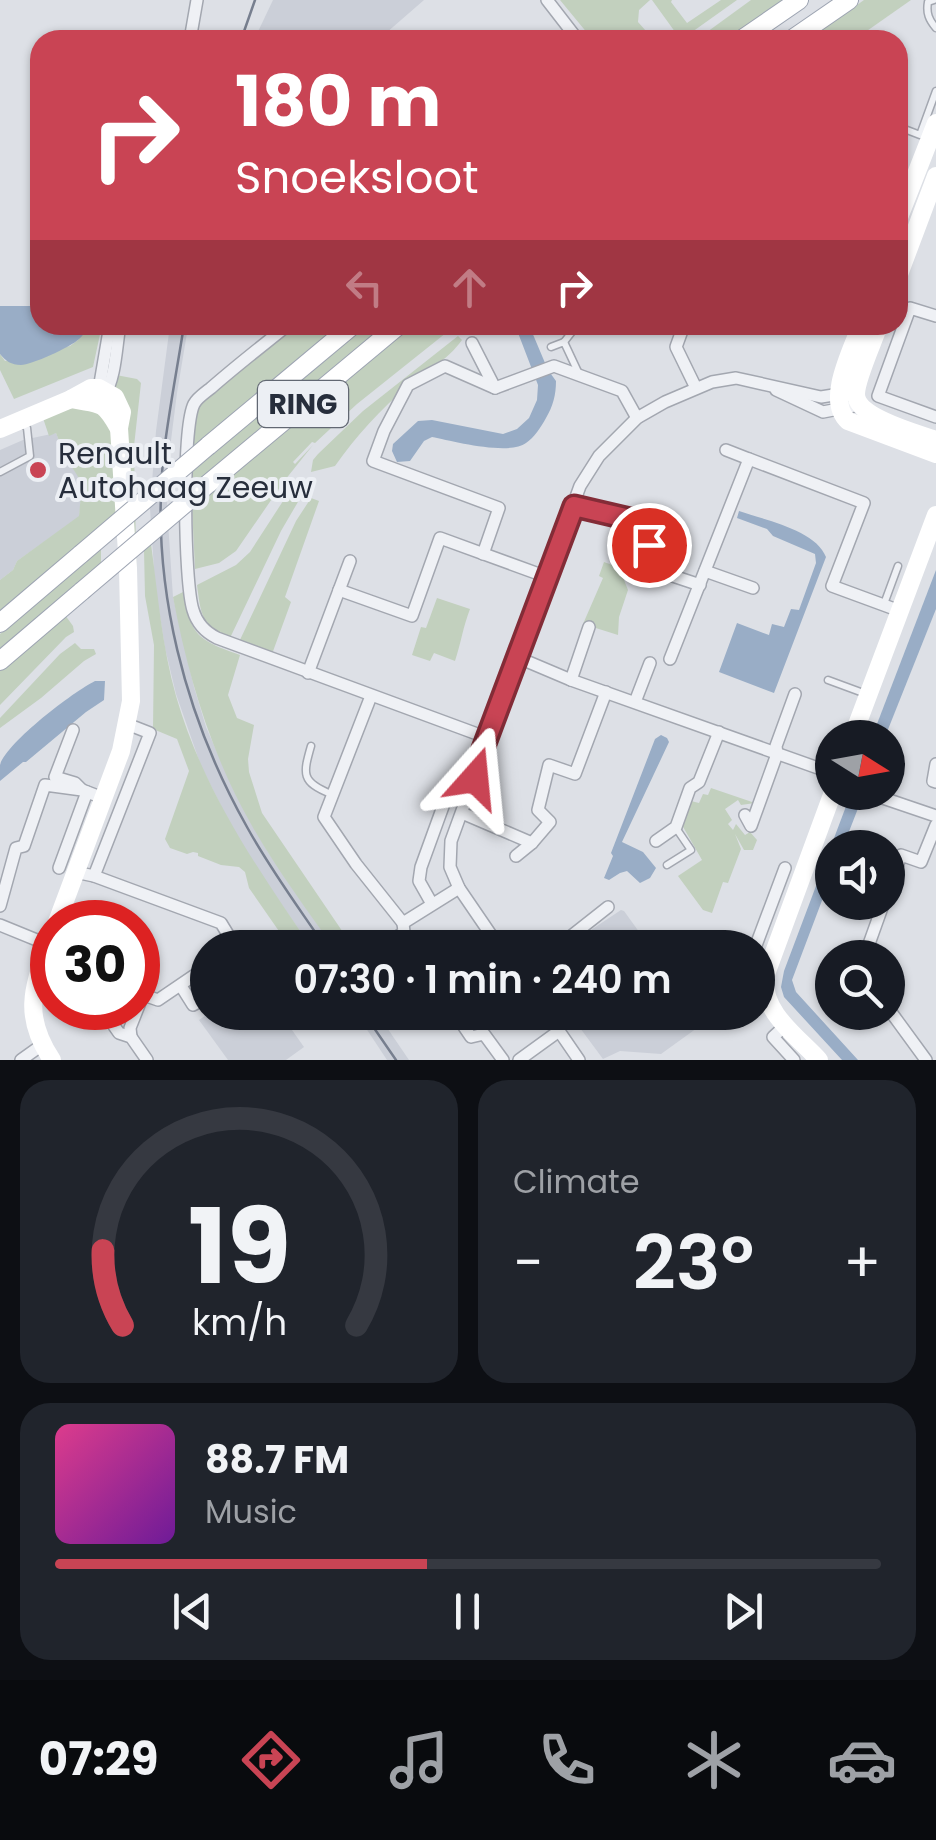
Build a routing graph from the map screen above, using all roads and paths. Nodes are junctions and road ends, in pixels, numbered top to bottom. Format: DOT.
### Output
graph roads {
  1 [pos="197,0"];
  2 [pos="548,0"];
  3 [pos="799,0"];
  4 [pos="849,0"];
  5 [pos="934,0"];
  6 [pos="936,28"];
  7 [pos="192,30"];
  8 [pos="570,30"];
  9 [pos="756,30"];
  10 [pos="805,30"];
  11 [pos="936,92"];
  12 [pos="936,123"];
  13 [pos="908,130"];
  14 [pos="936,176"];
  15 [pos="908,177"];
  16 [pos="908,190"];
  17 [pos="924,208"];
  18 [pos="908,213"];
  19 [pos="908,251"];
  20 [pos="908,314"];
  21 [pos="936,316"];
  22 [pos="109,335"];
  23 [pos="117,335"];
  24 [pos="275,335"];
  25 [pos="341,335"];
  26 [pos="387,335"];
  27 [pos="569,335"];
  28 [pos="681,335"];
  29 [pos="859,335"];
  30 [pos="876,335"];
  31 [pos="900,335"];
  32 [pos="564,342"];
  33 [pos="472,343"];
  34 [pos="552,347"];
  35 [pos="580,375"];
  36 [pos="495,388"];
  37 [pos="696,388"];
  38 [pos="101,394"];
  39 [pos="846,401"];
  40 [pos="936,417"];
  41 [pos="637,418"];
  42 [pos="20,421"];
  43 [pos="0,430"];
  44 [pos="936,440"];
  45 [pos="726,450"];
  46 [pos="936,454"];
  47 [pos="749,459"];
  48 [pos="0,472"];
  49 [pos="574,506"];
  50 [pos="936,514"];
  51 [pos="483,554"];
  52 [pos="350,561"];
  53 [pos="898,566"];
  54 [pos="705,571"];
  55 [pos="547,577"];
  56 [pos="700,585"];
  57 [pos="754,588"];
  58 [pos="339,590"];
  59 [pos="891,608"];
  60 [pos="0,623"];
  61 [pos="590,627"];
  62 [pos="518,658"];
  63 [pos="670,659"];
  64 [pos="0,661"];
  65 [pos="650,663"];
  66 [pos="308,672"];
  67 [pos="571,680"];
  68 [pos="828,680"];
  69 [pos="606,692"];
  70 [pos="795,694"];
  71 [pos="867,695"];
  72 [pos="370,696"];
  73 [pos="635,702"];
  74 [pos="858,720"];
  75 [pos="127,724"];
  76 [pos="73,730"];
  77 [pos="719,732"];
  78 [pos="488,738"];
  79 [pos="311,746"];
  80 [pos="777,754"];
  81 [pos="936,764"];
  82 [pos="815,767"];
  83 [pos="475,778"];
  84 [pos="936,782"];
  85 [pos="91,794"];
  86 [pos="332,794"];
  87 [pos="905,805"];
  88 [pos="824,810"];
  89 [pos="462,812"];
  90 [pos="935,814"];
  91 [pos="745,816"];
  92 [pos="676,827"];
  93 [pos="656,841"];
  94 [pos="532,843"];
  95 [pos="516,856"];
  96 [pos="905,856"];
  97 [pos="666,866"];
  98 [pos="785,868"];
  99 [pos="76,872"];
  100 [pos="458,888"];
  101 [pos="65,900"];
  102 [pos="432,904"];
  103 [pos="0,906"];
  104 [pos="608,907"];
  105 [pos="403,923"];
  106 [pos="0,925"];
  107 [pos="225,930"];
  108 [pos="404,930"];
  109 [pos="487,930"];
  110 [pos="579,930"];
  111 [pos="771,930"];
  112 [pos="30,933"];
  113 [pos="190,979"];
  114 [pos="181,986"];
  115 [pos="160,999"];
  116 [pos="190,999"];
  117 [pos="775,1014"];
  118 [pos="786,1025"];
  119 [pos="117,1030"];
  120 [pos="130,1030"];
  121 [pos="467,1030"];
  122 [pos="904,1030"];
  123 [pos="559,1031"];
  124 [pos="130,1037"];
  125 [pos="47,1052"];
  126 [pos="21,1060"];
  127 [pos="147,1060"];
  128 [pos="503,1060"];
  129 [pos="519,1060"];
  130 [pos="579,1060"];
  131 [pos="794,1060"];
  132 [pos="819,1060"];
  133 [pos="926,1060"];
  1 -- 7 [label="street"];
  2 -- 8 [label="street"];
  3 -- 9 [label="street"];
  4 -- 10 [label="street"];
  5 -- 6 [label="lane"];
  11 -- 13 [label="lane"];
  12 -- 15 [label="street"];
  14 -- 17 [label="street"];
  16 -- 17 [label="street"];
  17 -- 18 [label="street"];
  17 -- 19 [label="street"];
  20 -- 21 [label="street"];
  22 -- 38 [label="street"];
  23 -- 38 [label="street"];
  24 -- 66 [label="street"];
  25 -- 60 [label="street, RING, bridge"];
  26 -- 64 [label="street, RING, bridge"];
  27 -- 32 [label="lane"];
  28 -- 37 [label="street"];
  29 -- 39 [label="street"];
  30 -- 39 [label="street"];
  31 -- 40 [label="street"];
  32 -- 34 [label="lane"];
  32 -- 35 [label="lane"];
  33 -- 36 [label="street"];
  35 -- 36 [label="street"];
  35 -- 41 [label="street"];
  36 -- 51 [label="street"];
  37 -- 39 [label="street"];
  37 -- 41 [label="street"];
  38 -- 42 [label="street"];
  38 -- 75 [label="street"];
  39 -- 44 [label="street"];
  39 -- 46 [label="street"];
  41 -- 49 [label="street"];
  42 -- 43 [label="street"];
  42 -- 48 [label="lane"];
  45 -- 47 [label="street"];
  47 -- 54 [label="street"];
  47 -- 59 [label="street"];
  49 -- 55 [label="street"];
  49 -- 56 [label="street"];
  50 -- 59 [label="street"];
  51 -- 55 [label="street"];
  51 -- 58 [label="street"];
  52 -- 58 [label="street"];
  53 -- 59 [label="lane"];
  54 -- 56 [label="street"];
  54 -- 57 [label="street"];
  55 -- 62 [label="street"];
  56 -- 63 [label="street"];
  58 -- 66 [label="street"];
  59 -- 71 [label="street"];
  61 -- 67 [label="street"];
  62 -- 67 [label="street"];
  62 -- 78 [label="street"];
  65 -- 73 [label="street"];
  66 -- 72 [label="street"];
  67 -- 69 [label="street"];
  68 -- 71 [label="lane"];
  69 -- 73 [label="street"];
  69 -- 94 [label="street"];
  70 -- 80 [label="street"];
  71 -- 74 [label="street"];
  72 -- 78 [label="street"];
  72 -- 86 [label="street"];
  73 -- 77 [label="street"];
  75 -- 85 [label="street"];
  75 -- 99 [label="street"];
  76 -- 85 [label="street"];
  77 -- 80 [label="street"];
  77 -- 92 [label="street"];
  78 -- 83 [label="street"];
  79 -- 86 [label="lane"];
  80 -- 82 [label="street"];
  80 -- 91 [label="street"];
  81 -- 84 [label="street"];
  83 -- 89 [label="street"];
  83 -- 102 [label="street"];
  85 -- 99 [label="street"];
  85 -- 103 [label="street"];
  86 -- 105 [label="street"];
  87 -- 90 [label="street"];
  88 -- 111 [label="street"];
  89 -- 94 [label="street"];
  89 -- 100 [label="street"];
  90 -- 96 [label="street"];
  92 -- 93 [label="street"];
  92 -- 97 [label="lane"];
  94 -- 95 [label="street"];
  98 -- 111 [label="street"];
  99 -- 101 [label="street"];
  99 -- 107 [label="street"];
  100 -- 102 [label="street"];
  100 -- 109 [label="street"];
  102 -- 105 [label="street"];
  104 -- 110 [label="street"];
  105 -- 108 [label="street"];
  106 -- 112 [label="street"];
  113 -- 114 [label="street"];
  114 -- 115 [label="street"];
  114 -- 116 [label="street"];
  117 -- 118 [label="street"];
  118 -- 131 [label="street"];
  118 -- 132 [label="street"];
  119 -- 124 [label="street"];
  120 -- 124 [label="street"];
  121 -- 128 [label="street"];
  122 -- 133 [label="street"];
  123 -- 129 [label="street"];
  123 -- 130 [label="street"];
  124 -- 127 [label="street"];
  125 -- 126 [label="street"];
}
